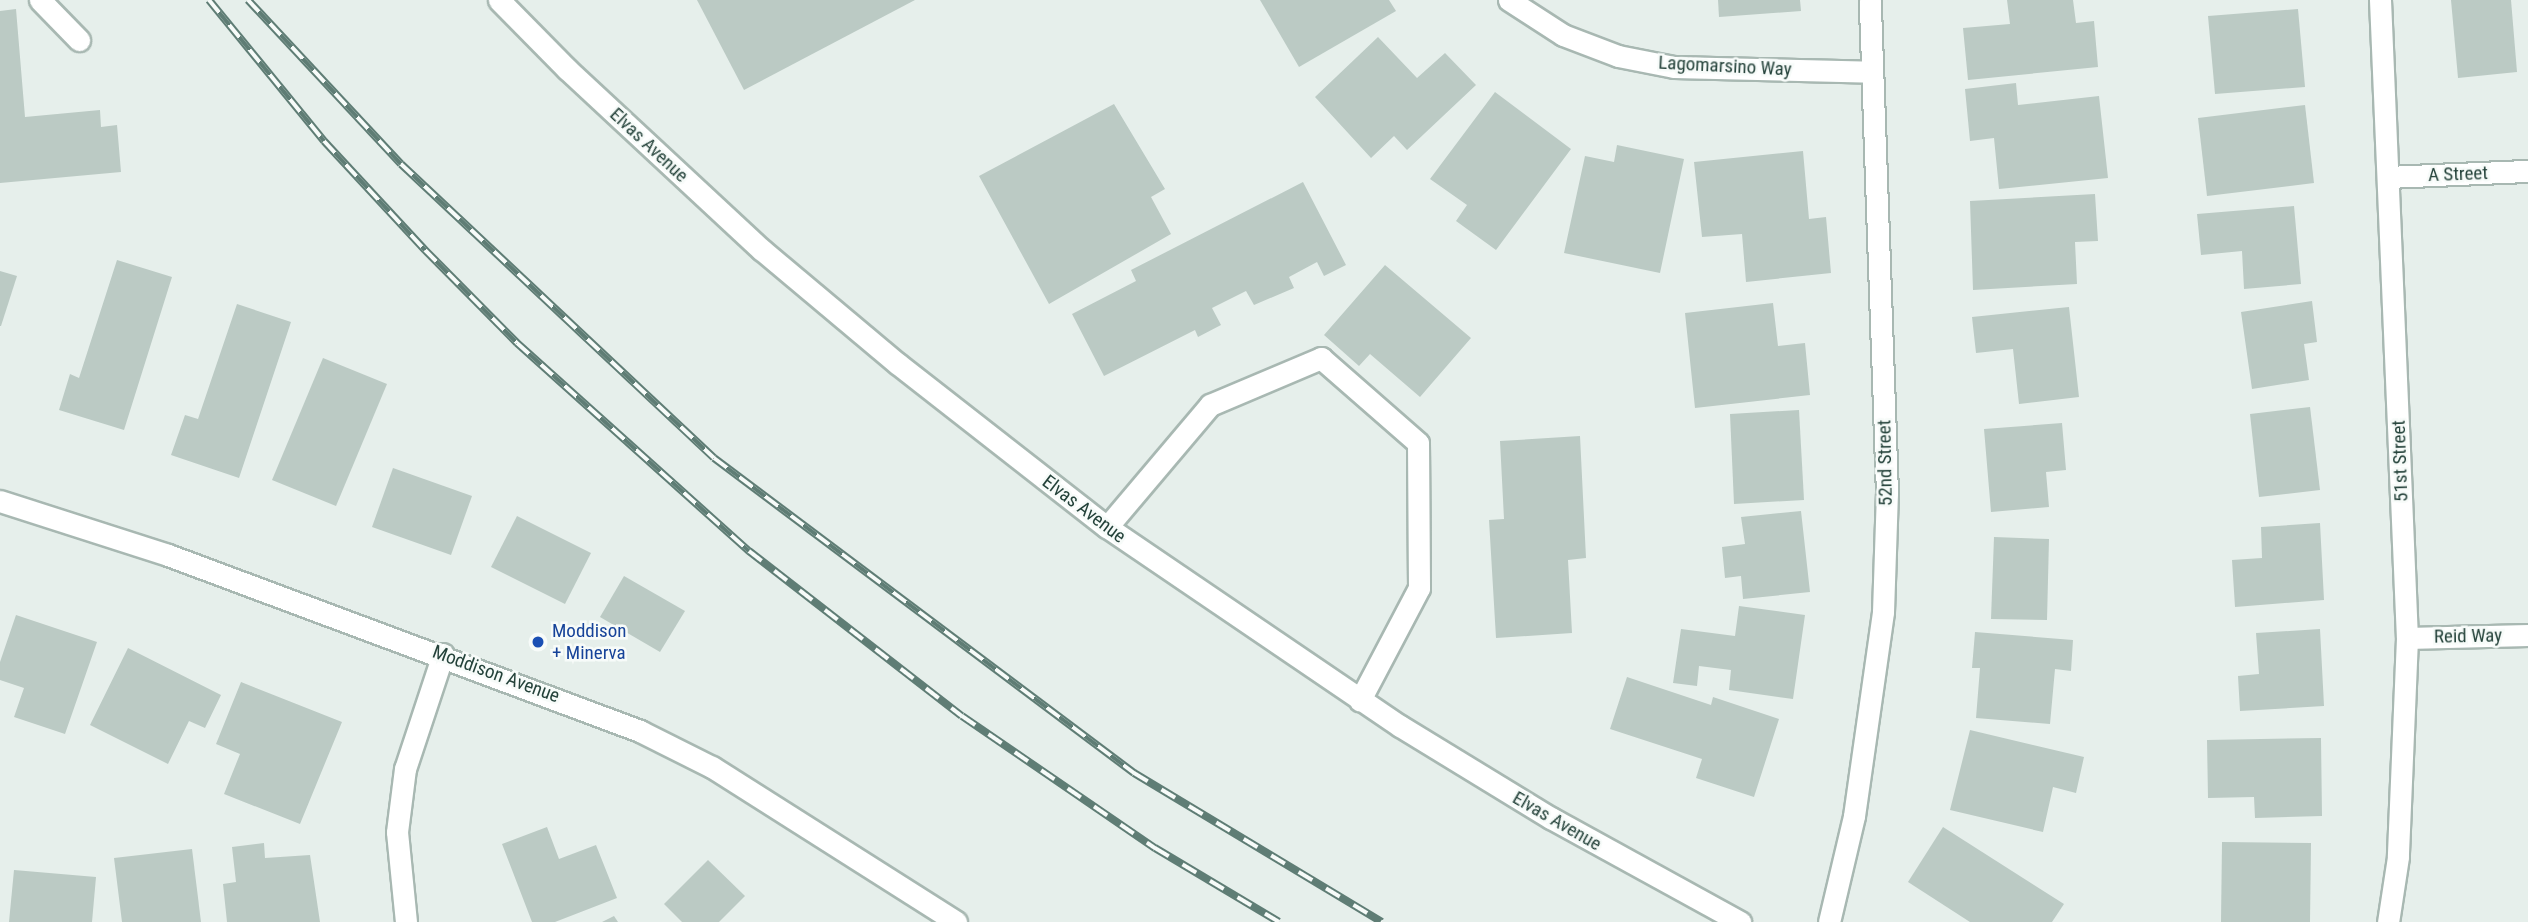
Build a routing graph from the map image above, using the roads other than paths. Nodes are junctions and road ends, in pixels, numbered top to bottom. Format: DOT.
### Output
graph roads {
  1 [pos="40,0"];
  2 [pos="499,0"];
  3 [pos="1509,0"];
  4 [pos="1870,0"];
  5 [pos="2380,0"];
  6 [pos="79,40"];
  7 [pos="1872,72"];
  8 [pos="2528,171"];
  9 [pos="2388,177"];
  10 [pos="0,501"];
  11 [pos="1107,527"];
  12 [pos="2528,635"];
  13 [pos="2407,638"];
  14 [pos="443,654"];
  15 [pos="1360,700"];
  16 [pos="406,922"];
  17 [pos="956,922"];
  18 [pos="1740,922"];
  19 [pos="1829,922"];
  20 [pos="2388,922"];
  1 -- 6 [label="street"];
  2 -- 11 [label="street, Elvas Avenue"];
  3 -- 7 [label="street, Lagomarsino Way"];
  4 -- 7 [label="street, 52nd Street"];
  5 -- 9 [label="street, 51st Street"];
  7 -- 19 [label="street, 52nd Street"];
  8 -- 9 [label="street, A Street"];
  9 -- 13 [label="street, 51st Street"];
  10 -- 14 [label="street, Moddison Avenue"];
  11 -- 15 [label="street, Elvas Avenue"];
  11 -- 15 [label="street"];
  12 -- 13 [label="street, Reid Way"];
  13 -- 20 [label="street, 51st Street"];
  14 -- 16 [label="street"];
  14 -- 17 [label="street, Moddison Avenue"];
  15 -- 18 [label="street, Elvas Avenue"];
}
